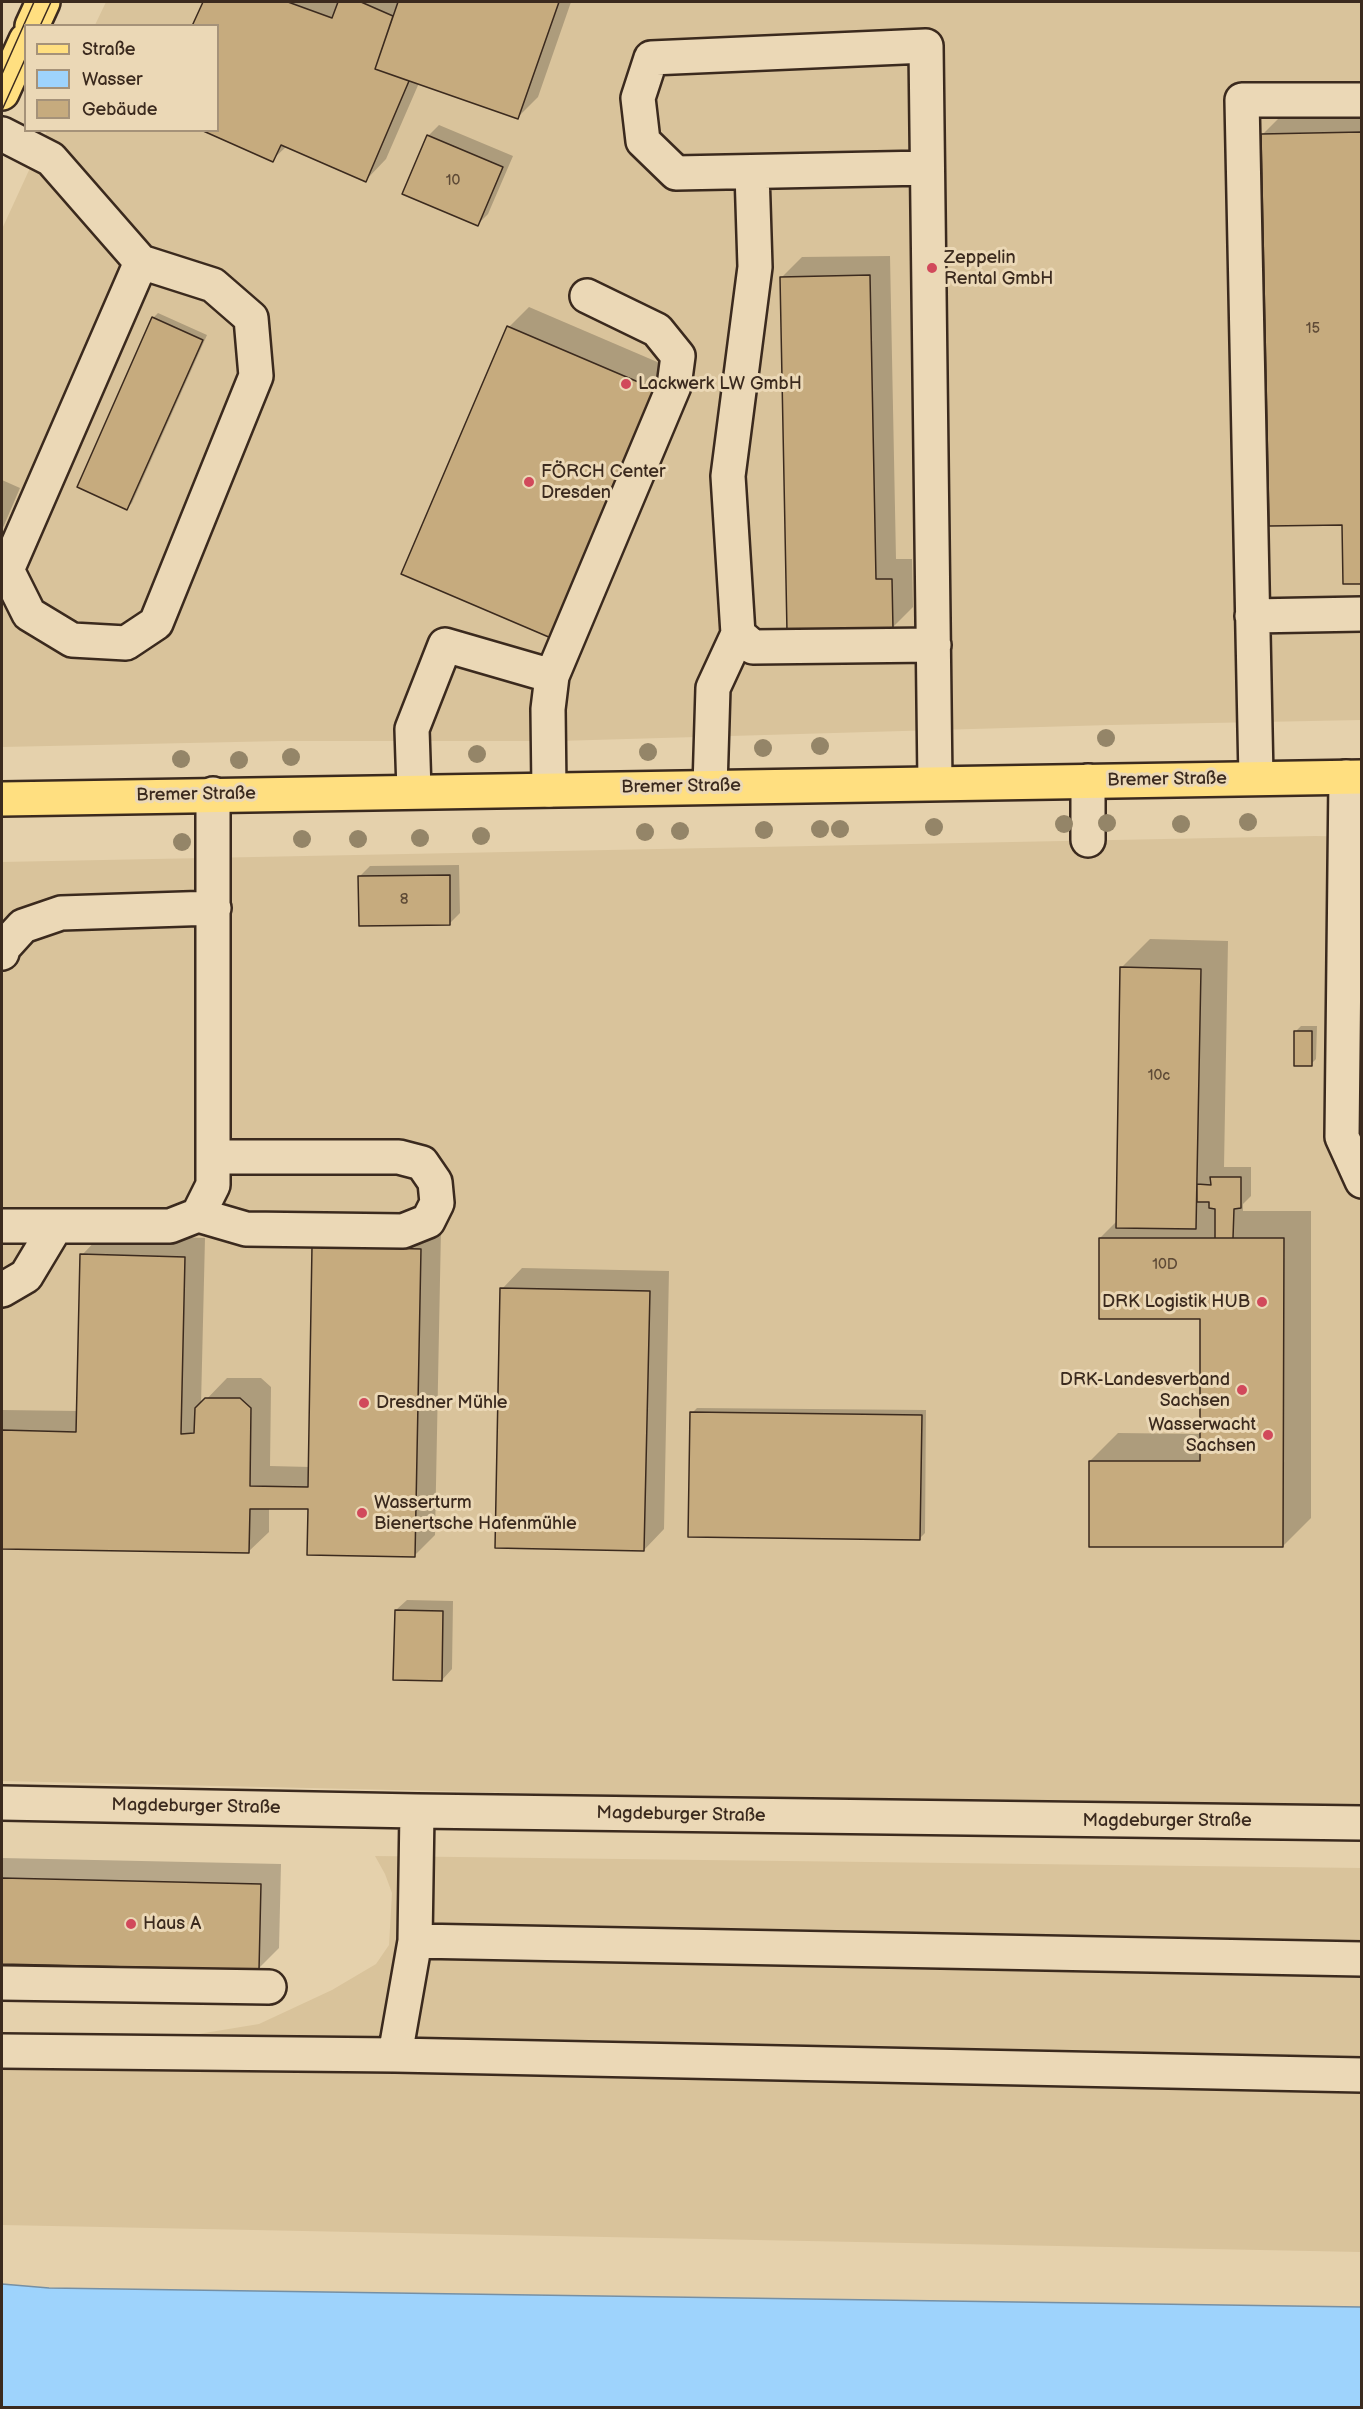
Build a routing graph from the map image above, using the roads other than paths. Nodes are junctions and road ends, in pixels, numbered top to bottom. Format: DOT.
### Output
graph roads {
  1 [pos="43,2"];
  2 [pos="33,24"];
  3 [pos="24,44"];
  4 [pos="2,93"];
  5 [pos="1362,100"];
  6 [pos="2,135"];
  7 [pos="927,168"];
  8 [pos="752,172"];
  9 [pos="141,262"];
  10 [pos="587,296"];
  11 [pos="1362,614"];
  12 [pos="1252,616"];
  13 [pos="738,634"];
  14 [pos="934,645"];
  15 [pos="552,676"];
  16 [pos="1354,777"];
  17 [pos="1256,778"];
  18 [pos="1088,781"];
  19 [pos="935,783"];
  20 [pos="710,787"];
  21 [pos="549,790"];
  22 [pos="414,791"];
  23 [pos="213,794"];
  24 [pos="2,799"];
  25 [pos="1088,840"];
  26 [pos="214,908"];
  27 [pos="2,954"];
  28 [pos="213,1157"];
  29 [pos="1362,1181"];
  30 [pos="198,1215"];
  31 [pos="2,1226"];
  32 [pos="56,1226"];
  33 [pos="2,1290"];
  34 [pos="2,1803"];
  35 [pos="417,1811"];
  36 [pos="1362,1823"];
  37 [pos="416,1941"];
  38 [pos="1362,1959"];
  39 [pos="2,1983"];
  40 [pos="269,1987"];
  41 [pos="2,2051"];
  42 [pos="395,2055"];
  43 [pos="1362,2075"];
  1 -- 2 [label="main road"];
  3 -- 4 [label="main road"];
  5 -- 12 [label="street"];
  6 -- 9 [label="street"];
  7 -- 8 [label="street"];
  7 -- 8 [label="street"];
  7 -- 14 [label="street"];
  8 -- 13 [label="street"];
  9 -- 9 [label="street"];
  10 -- 15 [label="street"];
  11 -- 12 [label="street"];
  12 -- 17 [label="street"];
  13 -- 14 [label="street"];
  13 -- 20 [label="street"];
  14 -- 19 [label="street"];
  15 -- 21 [label="street"];
  15 -- 22 [label="street"];
  16 -- 17 [label="main road, Bremer Straße"];
  16 -- 29 [label="street"];
  17 -- 18 [label="main road, Bremer Straße"];
  18 -- 19 [label="main road, Bremer Straße"];
  18 -- 25 [label="street"];
  19 -- 20 [label="main road, Bremer Straße"];
  20 -- 21 [label="main road, Bremer Straße"];
  21 -- 22 [label="main road, Bremer Straße"];
  22 -- 23 [label="main road, Bremer Straße"];
  23 -- 24 [label="main road, Bremer Straße"];
  23 -- 26 [label="street"];
  26 -- 27 [label="street"];
  26 -- 28 [label="street"];
  28 -- 30 [label="street"];
  28 -- 30 [label="street"];
  30 -- 32 [label="street"];
  31 -- 32 [label="street"];
  32 -- 33 [label="street"];
  34 -- 35 [label="street, Magdeburger Straße"];
  35 -- 36 [label="street, Magdeburger Straße"];
  35 -- 37 [label="street"];
  37 -- 38 [label="street"];
  37 -- 42 [label="street"];
  39 -- 40 [label="street"];
  41 -- 42 [label="street"];
  42 -- 43 [label="street"];
}
